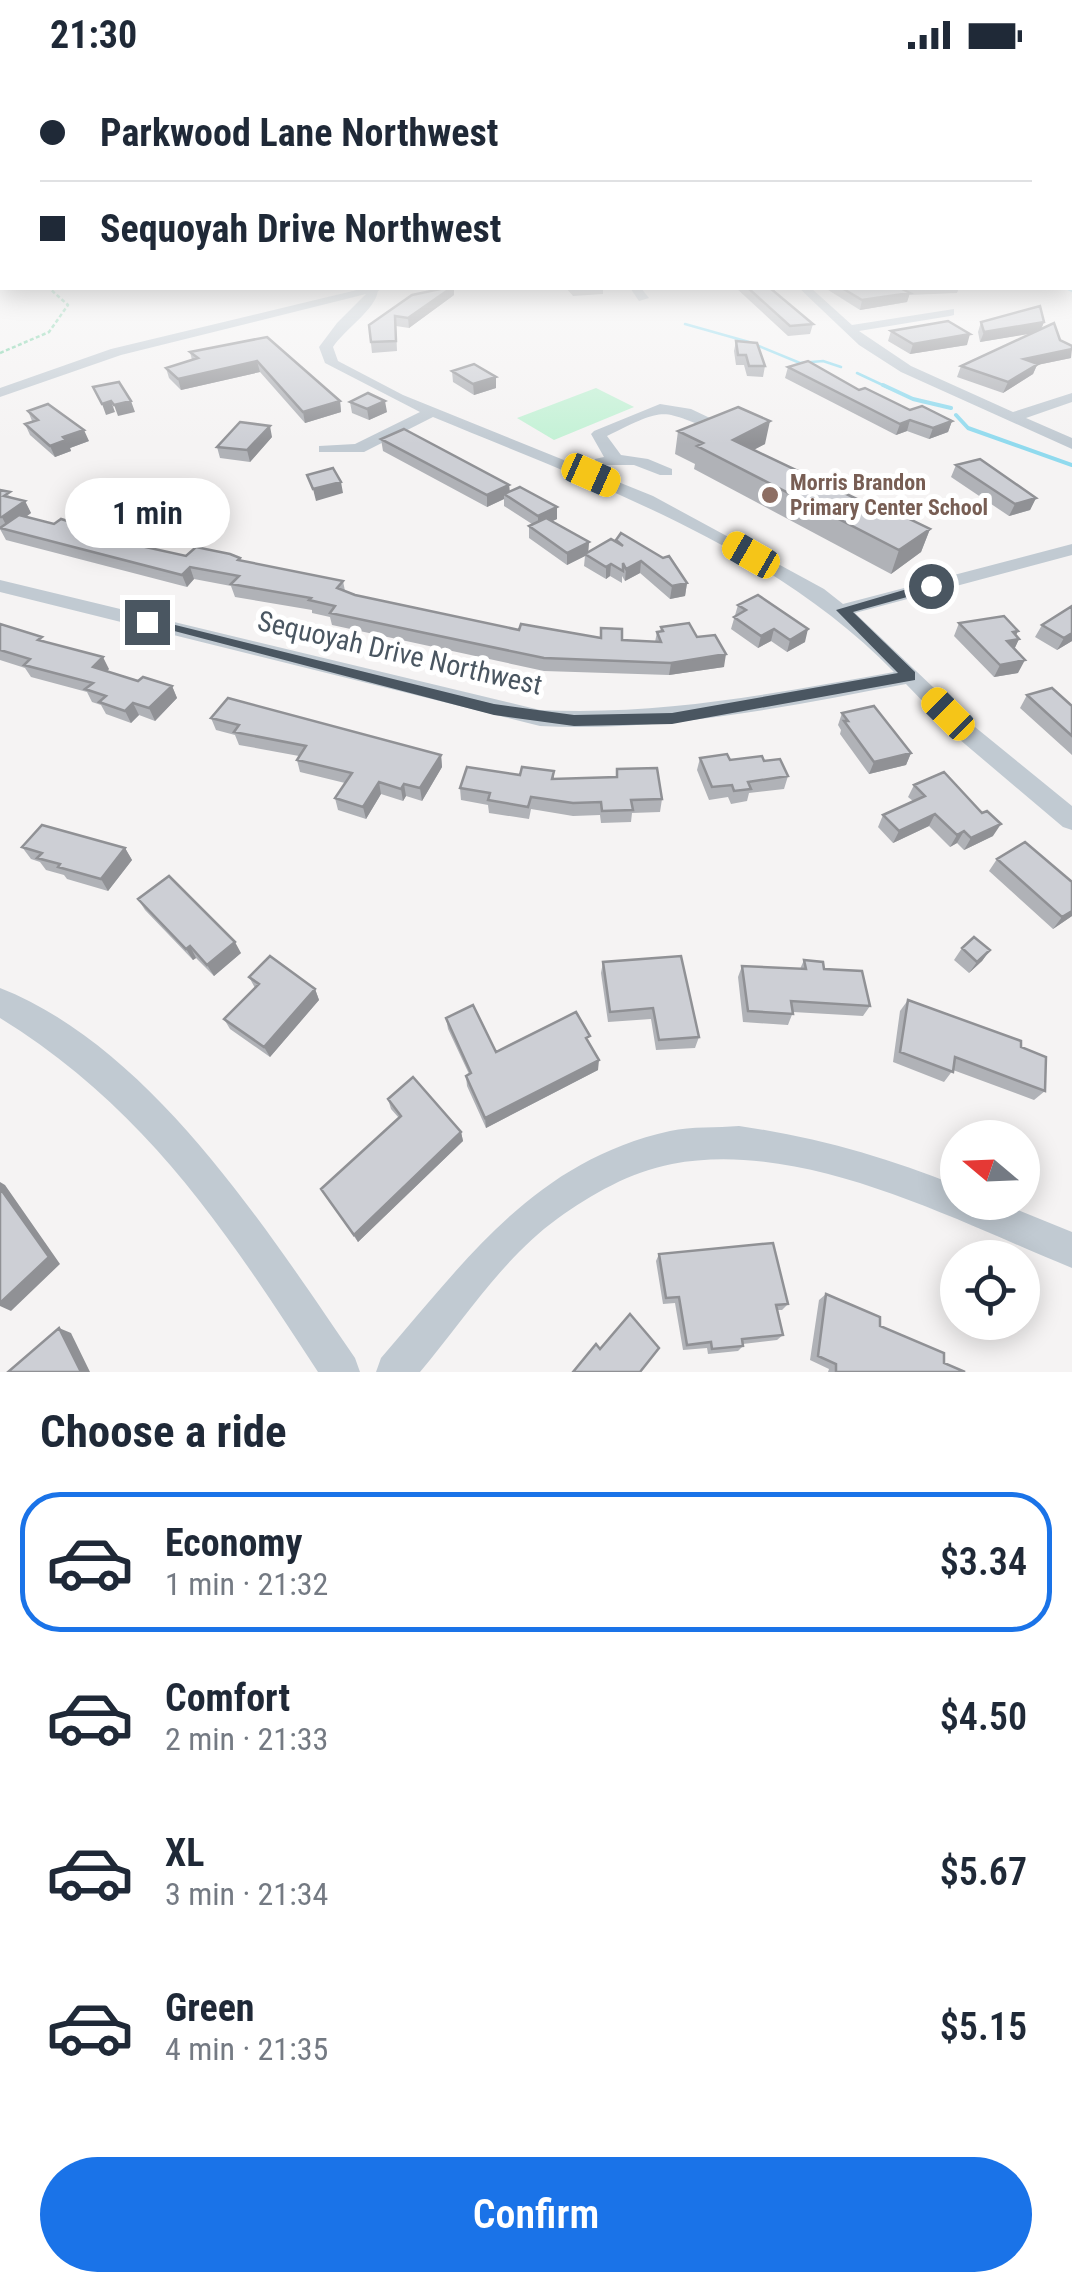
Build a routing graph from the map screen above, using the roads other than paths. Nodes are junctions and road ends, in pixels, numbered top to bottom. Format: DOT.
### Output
graph roads {
  1 [pos="238,322"];
  2 [pos="348,322"];
  3 [pos="841,322"];
  4 [pos="892,322"];
  5 [pos="849,329"];
  6 [pos="0,393"];
  7 [pos="1072,397"];
  8 [pos="432,412"];
  9 [pos="1010,418"];
  10 [pos="723,428"];
  11 [pos="1072,444"];
  12 [pos="325,449"];
  13 [pos="615,458"];
  14 [pos="573,468"];
  15 [pos="666,472"];
  16 [pos="1072,549"];
  17 [pos="0,586"];
  18 [pos="843,610"];
  19 [pos="910,676"];
  20 [pos="1072,820"];
  21 [pos="0,1002"];
  22 [pos="1072,1250"];
  23 [pos="341,1372"];
  24 [pos="395,1372"];
  1 -- 6 [label="street"];
  2 -- 8 [label="street"];
  3 -- 5 [label="street"];
  4 -- 5 [label="street"];
  5 -- 9 [label="street"];
  7 -- 9 [label="street"];
  8 -- 12 [label="street"];
  8 -- 14 [label="street"];
  9 -- 11 [label="street"];
  10 -- 13 [label="street"];
  13 -- 14 [label="street"];
  13 -- 15 [label="street"];
  14 -- 18 [label="street"];
  16 -- 18 [label="street"];
  17 -- 19 [label="street, Sequoyah Drive Northwest"];
  18 -- 19 [label="street"];
  19 -- 20 [label="street"];
  21 -- 23 [label="street"];
  22 -- 24 [label="street"];
}
